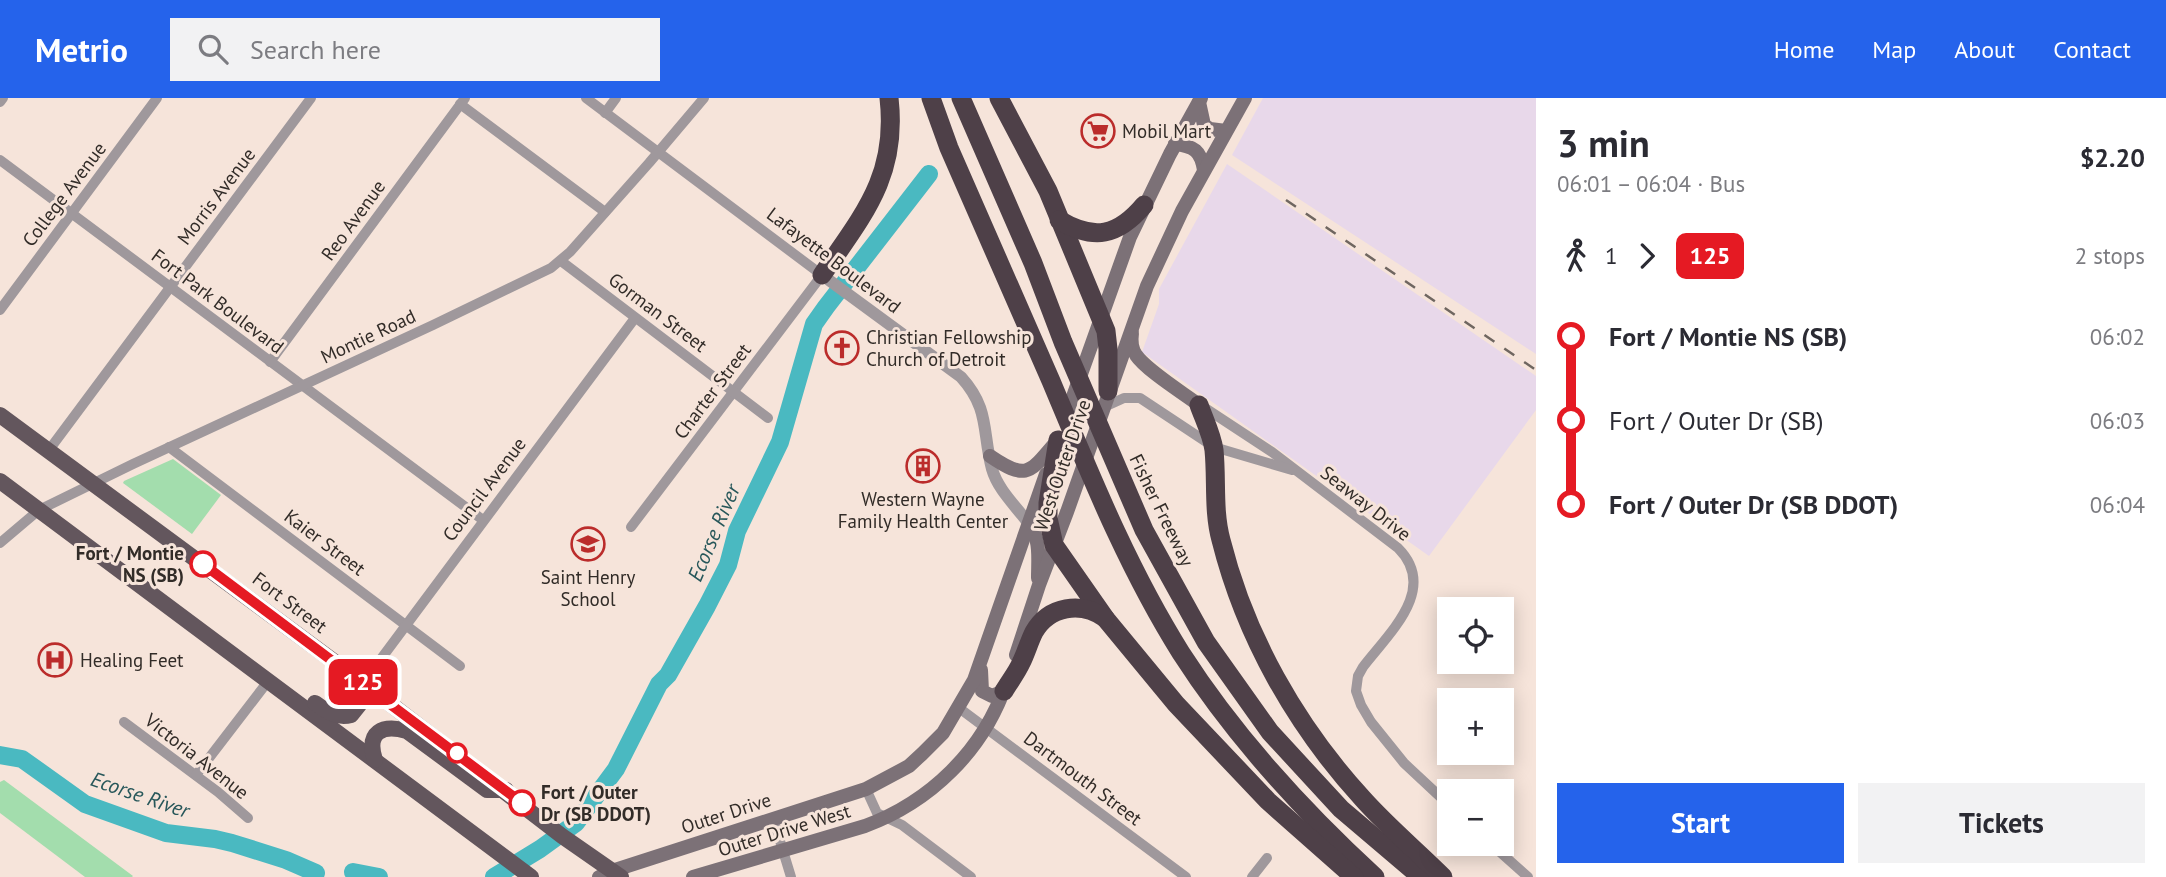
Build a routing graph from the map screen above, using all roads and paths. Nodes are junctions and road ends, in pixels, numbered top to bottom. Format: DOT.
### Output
graph roads {
  1 [pos="157,98"];
  2 [pos="311,98"];
  3 [pos="586,98"];
  4 [pos="616,98"];
  5 [pos="704,98"];
  6 [pos="889,98"];
  7 [pos="931,98"];
  8 [pos="961,98"];
  9 [pos="999,98"];
  10 [pos="1245,98"];
  11 [pos="1200,100"];
  12 [pos="463,101"];
  13 [pos="606,113"];
  14 [pos="1226,131"];
  15 [pos="1175,144"];
  16 [pos="658,152"];
  17 [pos="0,160"];
  18 [pos="1204,170"];
  19 [pos="1144,205"];
  20 [pos="605,212"];
  21 [pos="71,213"];
  22 [pos="1059,220"];
  23 [pos="561,261"];
  24 [pos="828,280"];
  25 [pos="170,287"];
  26 [pos="0,310"];
  27 [pos="635,318"];
  28 [pos="1100,318"];
  29 [pos="1132,323"];
  30 [pos="270,362"];
  31 [pos="302,386"];
  32 [pos="733,391"];
  33 [pos="1105,400"];
  34 [pos="1199,405"];
  35 [pos="0,415"];
  36 [pos="768,418"];
  37 [pos="0,427"];
  38 [pos="1058,440"];
  39 [pos="169,447"];
  40 [pos="1214,447"];
  41 [pos="46,448"];
  42 [pos="990,456"];
  43 [pos="1298,472"];
  44 [pos="0,481"];
  45 [pos="94,483"];
  46 [pos="39,510"];
  47 [pos="483,520"];
  48 [pos="1028,524"];
  49 [pos="631,527"];
  50 [pos="0,543"];
  51 [pos="1054,545"];
  52 [pos="1038,586"];
  53 [pos="1105,618"];
  54 [pos="406,624"];
  55 [pos="202,632"];
  56 [pos="981,662"];
  57 [pos="460,666"];
  58 [pos="269,680"];
  59 [pos="363,682"];
  60 [pos="1004,691"];
  61 [pos="959,708"];
  62 [pos="124,722"];
  63 [pos="986,727"];
  64 [pos="374,760"];
  65 [pos="196,775"];
  66 [pos="866,789"];
  67 [pos="506,790"];
  68 [pos="1437,793"];
  69 [pos="248,818"];
  70 [pos="773,818"];
  71 [pos="886,818"];
  72 [pos="783,850"];
  73 [pos="1504,856"];
  74 [pos="1267,858"];
  75 [pos="527,874"];
  76 [pos="611,875"];
  77 [pos="693,877"];
  78 [pos="791,877"];
  79 [pos="971,877"];
  80 [pos="1186,877"];
  81 [pos="1252,877"];
  82 [pos="1354,877"];
  83 [pos="1375,877"];
  84 [pos="1421,877"];
  85 [pos="1443,877"];
  86 [pos="1528,877"];
  1 -- 21 [label="street, College Avenue"];
  2 -- 25 [label="street, Morris Avenue"];
  3 -- 13 [label="street, Lafayette Boulevard"];
  4 -- 13 [label="street"];
  5 -- 16 [label="street, Montie Road"];
  6 -- 24 [label="highway"];
  7 -- 83 [label="highway"];
  8 -- 84 [label="highway, Fisher Freeway"];
  9 -- 22 [label="highway"];
  10 -- 14 [label="main road, West Outer Drive"];
  11 -- 14 [label="main road"];
  11 -- 15 [label="main road, West Outer Drive"];
  12 -- 20 [label="street"];
  12 -- 30 [label="street, Reo Avenue"];
  13 -- 16 [label="street, Lafayette Boulevard"];
  14 -- 18 [label="main road, West Outer Drive"];
  15 -- 18 [label="main road"];
  15 -- 19 [label="main road, West Outer Drive"];
  16 -- 20 [label="street, Montie Road"];
  16 -- 24 [label="street, Lafayette Boulevard"];
  17 -- 21 [label="street, Fort Park Boulevard"];
  18 -- 29 [label="main road, West Outer Drive"];
  19 -- 22 [label="highway"];
  19 -- 28 [label="main road, West Outer Drive"];
  20 -- 23 [label="street, Montie Road"];
  21 -- 25 [label="street, Fort Park Boulevard"];
  21 -- 26 [label="street, College Avenue"];
  22 -- 28 [label="highway"];
  23 -- 27 [label="street, Gorman Street"];
  23 -- 31 [label="street, Montie Road"];
  24 -- 32 [label="street, Charter Street"];
  24 -- 42 [label="street, Lafayette Boulevard"];
  25 -- 30 [label="street, Fort Park Boulevard"];
  25 -- 41 [label="street, Morris Avenue"];
  27 -- 32 [label="street, Gorman Street"];
  27 -- 47 [label="street, Council Avenue"];
  28 -- 33 [label="highway"];
  28 -- 38 [label="main road, West Outer Drive"];
  29 -- 33 [label="main road, West Outer Drive"];
  29 -- 34 [label="main road"];
  30 -- 31 [label="street, Fort Park Boulevard"];
  31 -- 39 [label="street, Montie Road"];
  31 -- 47 [label="street, Fort Park Boulevard"];
  32 -- 36 [label="street, Gorman Street"];
  32 -- 49 [label="street, Charter Street"];
  33 -- 40 [label="street, Seaway Drive"];
  33 -- 51 [label="main road, West Outer Drive"];
  34 -- 40 [label="highway"];
  34 -- 43 [label="street, Seaway Drive"];
  35 -- 41 [label="main road, Fort Street"];
  37 -- 41 [label="main road"];
  38 -- 42 [label="main road"];
  38 -- 48 [label="main road, West Outer Drive"];
  38 -- 51 [label="highway"];
  39 -- 45 [label="street, Montie Road"];
  39 -- 54 [label="street, Kaier Street"];
  40 -- 43 [label="street, Seaway Drive"];
  40 -- 85 [label="highway"];
  41 -- 45 [label="main road, Fort Street"];
  42 -- 48 [label="street, Lafayette Boulevard"];
  43 -- 68 [label="street, Seaway Drive"];
  44 -- 46 [label="main road"];
  45 -- 46 [label="street, Montie Road"];
  45 -- 59 [label="main road, Fort Street"];
  46 -- 50 [label="street, Montie Road"];
  46 -- 55 [label="main road"];
  47 -- 54 [label="street, Council Avenue"];
  48 -- 52 [label="main road"];
  48 -- 56 [label="main road, West Outer Drive"];
  51 -- 52 [label="main road, West Outer Drive"];
  51 -- 53 [label="highway"];
  52 -- 60 [label="main road, West Outer Drive"];
  53 -- 60 [label="highway"];
  53 -- 82 [label="highway"];
  54 -- 57 [label="street, Kaier Street"];
  54 -- 59 [label="street, Council Avenue"];
  55 -- 58 [label="main road"];
  55 -- 59 [label="main road"];
  56 -- 60 [label="main road"];
  56 -- 61 [label="main road, West Outer Drive"];
  58 -- 64 [label="main road"];
  58 -- 65 [label="street"];
  59 -- 67 [label="main road, Fort Street"];
  60 -- 63 [label="main road, West Outer Drive"];
  61 -- 63 [label="street, Dartmouth Street"];
  61 -- 66 [label="main road, West Outer Drive"];
  62 -- 65 [label="street, Victoria Avenue"];
  63 -- 71 [label="main road, West Outer Drive"];
  63 -- 80 [label="street, Dartmouth Street"];
  64 -- 67 [label="main road"];
  64 -- 75 [label="main road"];
  65 -- 69 [label="street, Victoria Avenue"];
  66 -- 70 [label="main road, Outer Drive"];
  66 -- 71 [label="street"];
  67 -- 76 [label="main road, Fort Street"];
  70 -- 72 [label="street"];
  70 -- 76 [label="main road, Outer Drive"];
  71 -- 72 [label="main road, Outer Drive West"];
  71 -- 79 [label="street"];
  72 -- 77 [label="main road, Outer Drive West"];
  72 -- 78 [label="street"];
  73 -- 86 [label="street"];
  74 -- 81 [label="street"];
}
